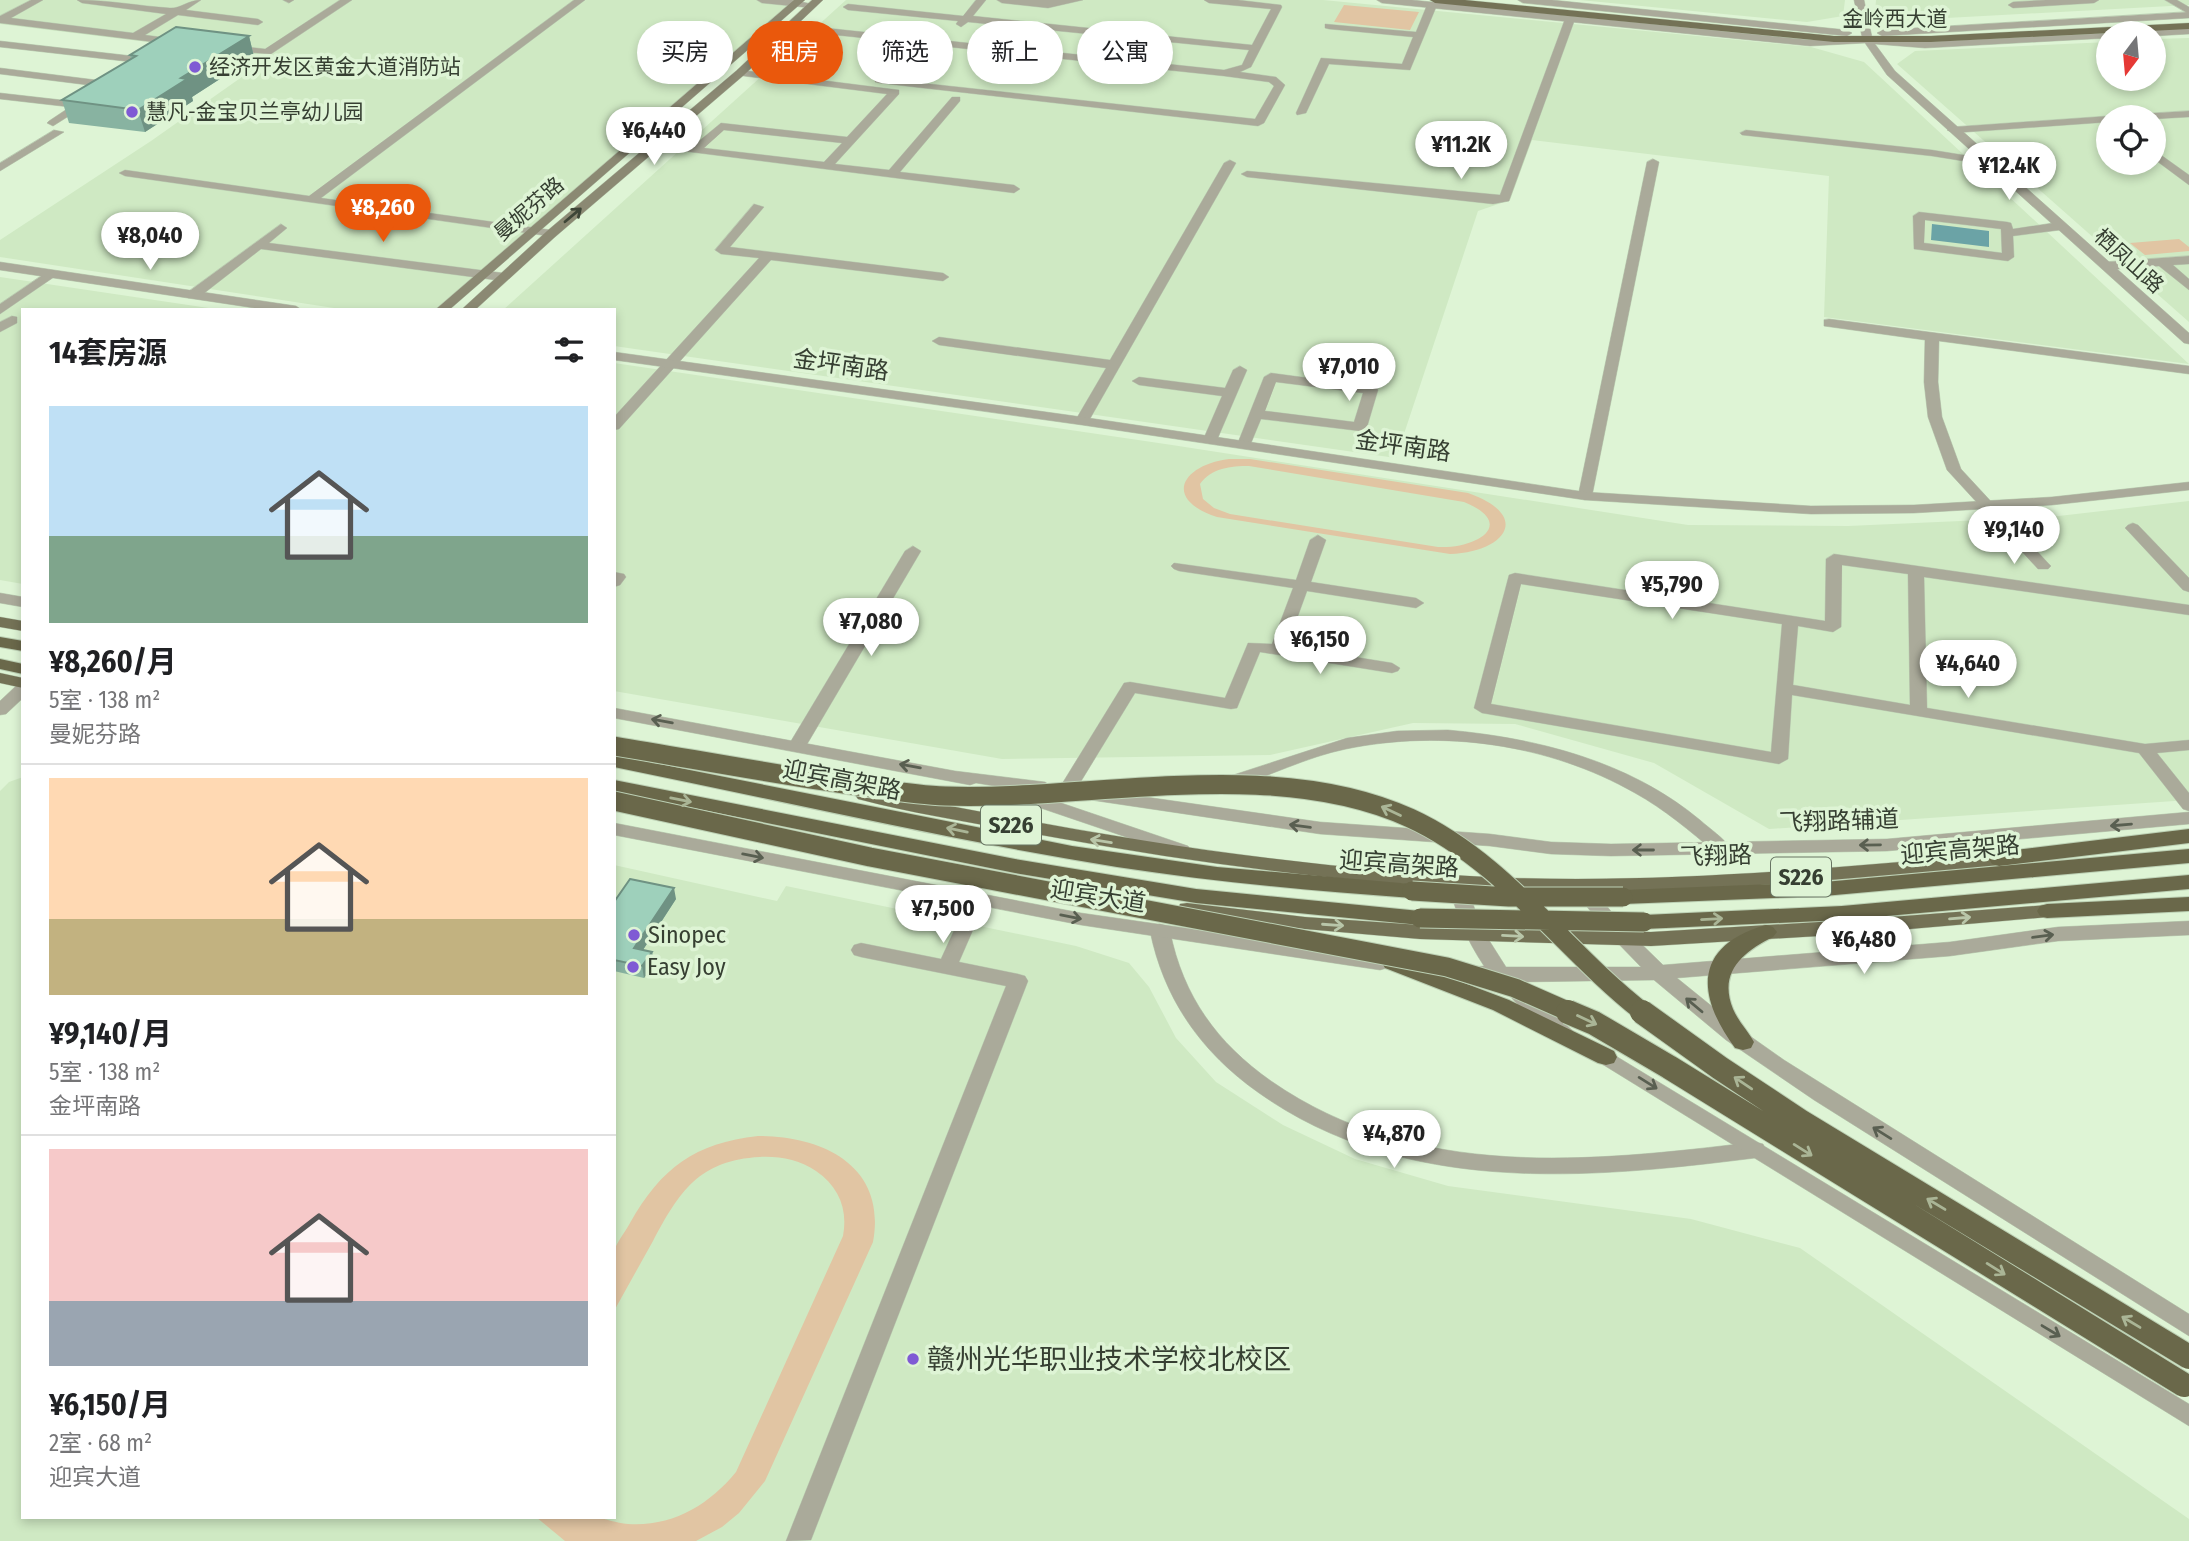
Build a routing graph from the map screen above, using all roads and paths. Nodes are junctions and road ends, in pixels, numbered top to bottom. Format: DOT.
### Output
graph roads {
  1 [pos="38,0"];
  2 [pos="82,0"];
  3 [pos="197,0"];
  4 [pos="347,0"];
  5 [pos="580,0"];
  6 [pos="762,0"];
  7 [pos="854,0"];
  8 [pos="981,0"];
  9 [pos="1002,0"];
  10 [pos="1078,0"];
  11 [pos="1209,0"];
  12 [pos="1382,0"];
  13 [pos="1477,0"];
  14 [pos="1523,0"];
  15 [pos="1859,0"];
  16 [pos="2094,0"];
  17 [pos="2171,0"];
  18 [pos="1553,1"];
  19 [pos="798,2"];
  20 [pos="2013,2"];
  21 [pos="815,3"];
  22 [pos="1434,3"];
  23 [pos="176,12"];
  24 [pos="2189,16"];
  25 [pos="966,18"];
  26 [pos="1570,19"];
  27 [pos="1,20"];
  28 [pos="795,21"];
  29 [pos="977,21"];
  30 [pos="258,22"];
  31 [pos="2034,24"];
  32 [pos="1329,26"];
  33 [pos="2189,28"];
  34 [pos="2166,30"];
  35 [pos="953,32"];
  36 [pos="1420,35"];
  37 [pos="2096,36"];
  38 [pos="134,37"];
  39 [pos="1867,38"];
  40 [pos="179,42"];
  41 [pos="192,43"];
  42 [pos="0,44"];
  43 [pos="217,46"];
  44 [pos="1256,48"];
  45 [pos="1173,50"];
  46 [pos="1173,57"];
  47 [pos="150,61"];
  48 [pos="747,66"];
  49 [pos="0,71"];
  50 [pos="740,73"];
  51 [pos="1224,73"];
  52 [pos="122,79"];
  53 [pos="914,84"];
  54 [pos="895,92"];
  55 [pos="0,96"];
  56 [pos="956,99"];
  57 [pos="80,106"];
  58 [pos="1301,113"];
  59 [pos="1074,114"];
  60 [pos="2189,114"];
  61 [pos="2166,115"];
  62 [pos="2096,120"];
  63 [pos="1953,130"];
  64 [pos="1746,133"];
  65 [pos="850,141"];
  66 [pos="655,145"];
  67 [pos="695,150"];
  68 [pos="1653,162"];
  69 [pos="1988,162"];
  70 [pos="1230,163"];
  71 [pos="2166,163"];
  72 [pos="827,166"];
  73 [pos="0,168"];
  74 [pos="125,173"];
  75 [pos="892,174"];
  76 [pos="1247,174"];
  77 [pos="2189,181"];
  78 [pos="1014,189"];
  79 [pos="312,199"];
  80 [pos="758,207"];
  81 [pos="2060,226"];
  82 [pos="281,228"];
  83 [pos="533,231"];
  84 [pos="551,233"];
  85 [pos="2007,233"];
  86 [pos="260,245"];
  87 [pos="768,256"];
  88 [pos="2189,260"];
  89 [pos="2162,262"];
  90 [pos="2106,266"];
  91 [pos="0,267"];
  92 [pos="50,274"];
  93 [pos="483,274"];
  94 [pos="503,277"];
  95 [pos="943,277"];
  96 [pos="2189,286"];
  97 [pos="193,295"];
  98 [pos="281,308"];
  99 [pos="444,308"];
  100 [pos="469,308"];
  101 [pos="0,310"];
  102 [pos="0,319"];
  103 [pos="1829,323"];
  104 [pos="0,328"];
  105 [pos="1932,336"];
  106 [pos="2189,340"];
  107 [pos="939,341"];
  108 [pos="616,356"];
  109 [pos="671,364"];
  110 [pos="1114,365"];
  111 [pos="1240,370"];
  112 [pos="2189,370"];
  113 [pos="1139,381"];
  114 [pos="1230,393"];
  115 [pos="1256,414"];
  116 [pos="1082,421"];
  117 [pos="616,424"];
  118 [pos="1210,440"];
  119 [pos="1244,445"];
  120 [pos="2189,486"];
  121 [pos="1584,496"];
  122 [pos="1986,505"];
  123 [pos="2133,528"];
  124 [pos="1318,540"];
  125 [pos="913,551"];
  126 [pos="1179,566"];
  127 [pos="2043,566"];
  128 [pos="1916,570"];
  129 [pos="1302,585"];
  130 [pos="2189,587"];
  131 [pos="0,598"];
  132 [pos="21,602"];
  133 [pos="1416,603"];
  134 [pos="2189,610"];
  135 [pos="1790,621"];
  136 [pos="0,622"];
  137 [pos="21,626"];
  138 [pos="0,642"];
  139 [pos="21,646"];
  140 [pos="1278,650"];
  141 [pos="0,664"];
  142 [pos="1392,668"];
  143 [pos="21,669"];
  144 [pos="0,678"];
  145 [pos="21,683"];
  146 [pos="1785,690"];
  147 [pos="21,691"];
  148 [pos="8,704"];
  149 [pos="1919,712"];
  150 [pos="616,713"];
  151 [pos="2189,745"];
  152 [pos="616,746"];
  153 [pos="797,746"];
  154 [pos="2145,748"];
  155 [pos="655,753"];
  156 [pos="616,761"];
  157 [pos="958,775"];
  158 [pos="616,786"];
  159 [pos="1066,792"];
  160 [pos="1107,798"];
  161 [pos="616,801"];
  162 [pos="616,801"];
  163 [pos="2189,805"];
  164 [pos="2189,818"];
  165 [pos="616,829"];
  166 [pos="2189,836"];
  167 [pos="2189,843"];
  168 [pos="1722,849"];
  169 [pos="2189,856"];
  170 [pos="1209,859"];
  171 [pos="1999,859"];
  172 [pos="1457,881"];
  173 [pos="2189,882"];
  174 [pos="1579,884"];
  175 [pos="907,886"];
  176 [pos="2189,898"];
  177 [pos="977,900"];
  178 [pos="2189,904"];
  179 [pos="1192,910"];
  180 [pos="2047,911"];
  181 [pos="2189,928"];
  182 [pos="1160,931"];
  183 [pos="1766,932"];
  184 [pos="1474,934"];
  185 [pos="1623,938"];
  186 [pos="862,950"];
  187 [pos="1403,966"];
  188 [pos="947,967"];
  189 [pos="1720,968"];
  190 [pos="1658,973"];
  191 [pos="1500,974"];
  192 [pos="1743,1042"];
  193 [pos="1606,1057"];
  194 [pos="1755,1150"];
  195 [pos="2189,1326"];
  196 [pos="2189,1357"];
  197 [pos="2187,1387"];
  198 [pos="2189,1416"];
  199 [pos="798,1540"];
  1 -- 27 [label="street"];
  2 -- 23 [label="street"];
  3 -- 23 [label="street"];
  4 -- 43 [label="street"];
  5 -- 79 [label="street"];
  6 -- 19 [label="street"];
  7 -- 25 [label="street"];
  8 -- 25 [label="street"];
  9 -- 10 [label="street"];
  11 -- 44 [label="street"];
  12 -- 22 [label="street"];
  13 -- 39 [label="main road, 金岭西大道"];
  14 -- 18 [label="street"];
  15 -- 39 [label="street"];
  16 -- 20 [label="street"];
  17 -- 24 [label="street"];
  18 -- 39 [label="street"];
  19 -- 21 [label="street"];
  19 -- 83 [label="main road, 曼妮芬路"];
  20 -- 31 [label="street"];
  21 -- 28 [label="main road, 曼妮芬路"];
  22 -- 26 [label="street"];
  22 -- 36 [label="street"];
  22 -- 39 [label="main road, 金岭西大道"];
  23 -- 30 [label="street"];
  23 -- 38 [label="street"];
  24 -- 31 [label="street"];
  24 -- 39 [label="main road, 金岭西大道"];
  25 -- 29 [label="street"];
  25 -- 35 [label="street"];
  26 -- 39 [label="street"];
  26 -- 76 [label="street"];
  27 -- 38 [label="street"];
  31 -- 39 [label="street"];
  32 -- 36 [label="street"];
  33 -- 34 [label="street"];
  33 -- 39 [label="main road, 金岭西大道"];
  36 -- 58 [label="street"];
  37 -- 39 [label="street"];
  38 -- 40 [label="street"];
  39 -- 63 [label="street, 栖凤山路"];
  40 -- 41 [label="street"];
  40 -- 47 [label="street"];
  42 -- 47 [label="street"];
  44 -- 45 [label="street"];
  44 -- 51 [label="street"];
  46 -- 51 [label="street"];
  47 -- 52 [label="street"];
  48 -- 50 [label="main road, 曼妮芬路"];
  49 -- 52 [label="street"];
  50 -- 54 [label="street"];
  50 -- 66 [label="main road, 曼妮芬路"];
  51 -- 53 [label="street"];
  52 -- 57 [label="street"];
  54 -- 56 [label="street"];
  54 -- 65 [label="street"];
  55 -- 57 [label="street"];
  56 -- 59 [label="street"];
  56 -- 75 [label="street"];
  57 -- 73 [label="street"];
  60 -- 61 [label="street"];
  62 -- 63 [label="street"];
  63 -- 69 [label="street, 栖凤山路"];
  64 -- 69 [label="street"];
  65 -- 67 [label="street"];
  65 -- 72 [label="street"];
  66 -- 67 [label="street"];
  84 -- 66 [label="main road, 曼妮芬路, one-way"];
  67 -- 72 [label="street"];
  68 -- 121 [label="street"];
  69 -- 81 [label="street, 栖凤山路"];
  70 -- 110 [label="street"];
  71 -- 77 [label="street"];
  72 -- 75 [label="street"];
  74 -- 79 [label="street"];
  75 -- 78 [label="street"];
  79 -- 83 [label="street"];
  80 -- 87 [label="street"];
  81 -- 85 [label="street"];
  81 -- 90 [label="street, 栖凤山路"];
  82 -- 86 [label="street"];
  83 -- 84 [label="street"];
  83 -- 93 [label="main road, 曼妮芬路"];
  84 -- 94 [label="main road, 曼妮芬路"];
  85 -- 85 [label="street"];
  86 -- 93 [label="street"];
  86 -- 97 [label="street"];
  87 -- 95 [label="street"];
  87 -- 109 [label="street"];
  88 -- 89 [label="street"];
  89 -- 90 [label="street"];
  89 -- 96 [label="street"];
  90 -- 106 [label="street, 栖凤山路"];
  91 -- 92 [label="street"];
  92 -- 97 [label="street"];
  92 -- 101 [label="street"];
  93 -- 94 [label="street"];
  93 -- 99 [label="main road, 曼妮芬路"];
  94 -- 100 [label="main road, 曼妮芬路"];
  97 -- 98 [label="street"];
  102 -- 104 [label="street"];
  103 -- 105 [label="street"];
  105 -- 112 [label="street"];
  105 -- 122 [label="street"];
  107 -- 110 [label="street"];
  108 -- 109 [label="street, 金坪南路"];
  109 -- 116 [label="street, 金坪南路"];
  109 -- 117 [label="street"];
  110 -- 116 [label="street"];
  111 -- 114 [label="street"];
  113 -- 114 [label="street"];
  114 -- 118 [label="street"];
  115 -- 115 [label="street"];
  115 -- 119 [label="street"];
  116 -- 118 [label="street, 金坪南路"];
  118 -- 119 [label="street, 金坪南路"];
  119 -- 121 [label="street, 金坪南路"];
  120 -- 122 [label="street, 金坪南路"];
  121 -- 122 [label="street, 金坪南路"];
  122 -- 127 [label="street"];
  123 -- 130 [label="street"];
  124 -- 129 [label="street"];
  125 -- 153 [label="street"];
  126 -- 129 [label="street"];
  128 -- 134 [label="street"];
  128 -- 135 [label="street"];
  128 -- 149 [label="street"];
  129 -- 133 [label="street"];
  129 -- 140 [label="street"];
  131 -- 132 [label="street"];
  135 -- 146 [label="street"];
  135 -- 146 [label="street"];
  136 -- 137 [label="main road"];
  138 -- 139 [label="highway"];
  140 -- 142 [label="street"];
  140 -- 159 [label="street"];
  141 -- 143 [label="highway"];
  144 -- 145 [label="main road"];
  146 -- 149 [label="street"];
  147 -- 148 [label="street"];
  149 -- 154 [label="street"];
  153 -- 150 [label="street, one-way"];
  151 -- 154 [label="street"];
  152 -- 155 [label="highway, bridge"];
  157 -- 153 [label="street, one-way"];
  154 -- 163 [label="street"];
  170 -- 155 [label="main road, S226, one-way"];
  196 -- 155 [label="highway, one-way, bridge"];
  169 -- 156 [label="highway, 迎宾高架路, one-way, bridge"];
  157 -- 159 [label="street"];
  157 -- 170 [label="street"];
  158 -- 173 [label="highway, 迎宾高架路, one-way, bridge"];
  159 -- 160 [label="street"];
  168 -- 160 [label="street, 飞翔路辅道, one-way"];
  160 -- 168 [label="street"];
  161 -- 179 [label="main road, 迎宾大道 / S226"];
  162 -- 197 [label="highway, one-way, bridge"];
  164 -- 168 [label="street, 飞翔路辅道, one-way"];
  165 -- 175 [label="street, 迎宾大道, one-way"];
  166 -- 171 [label="highway"];
  167 -- 171 [label="main road, 飞翔路 / S226"];
  170 -- 172 [label="main road, 飞翔路 / S226"];
  171 -- 174 [label="main road, 飞翔路 / S226"];
  172 -- 174 [label="main road, 飞翔路 / S226"];
  172 -- 184 [label="street"];
  174 -- 185 [label="street"];
  175 -- 177 [label="street, 迎宾大道"];
  175 -- 179 [label="street"];
  176 -- 180 [label="main road, S226"];
  177 -- 182 [label="street, 迎宾大道, one-way"];
  177 -- 188 [label="street"];
  178 -- 180 [label="highway"];
  179 -- 184 [label="main road, 迎宾大道 / S226, one-way"];
  179 -- 187 [label="highway"];
  183 -- 180 [label="main road, S226, one-way"];
  189 -- 181 [label="street, one-way"];
  182 -- 187 [label="street, 迎宾大道"];
  182 -- 194 [label="street"];
  183 -- 185 [label="main road, S226"];
  183 -- 189 [label="highway"];
  184 -- 185 [label="main road, S226, one-way"];
  184 -- 191 [label="street"];
  185 -- 190 [label="street"];
  186 -- 188 [label="street"];
  187 -- 191 [label="street, 迎宾大道"];
  187 -- 193 [label="highway"];
  188 -- 199 [label="street"];
  189 -- 190 [label="street"];
  189 -- 192 [label="highway"];
  190 -- 191 [label="street, 迎宾大道"];
  192 -- 190 [label="street, one-way"];
  191 -- 193 [label="street"];
  195 -- 192 [label="street, one-way"];
  193 -- 194 [label="street, one-way"];
  194 -- 198 [label="street, one-way"];
}
